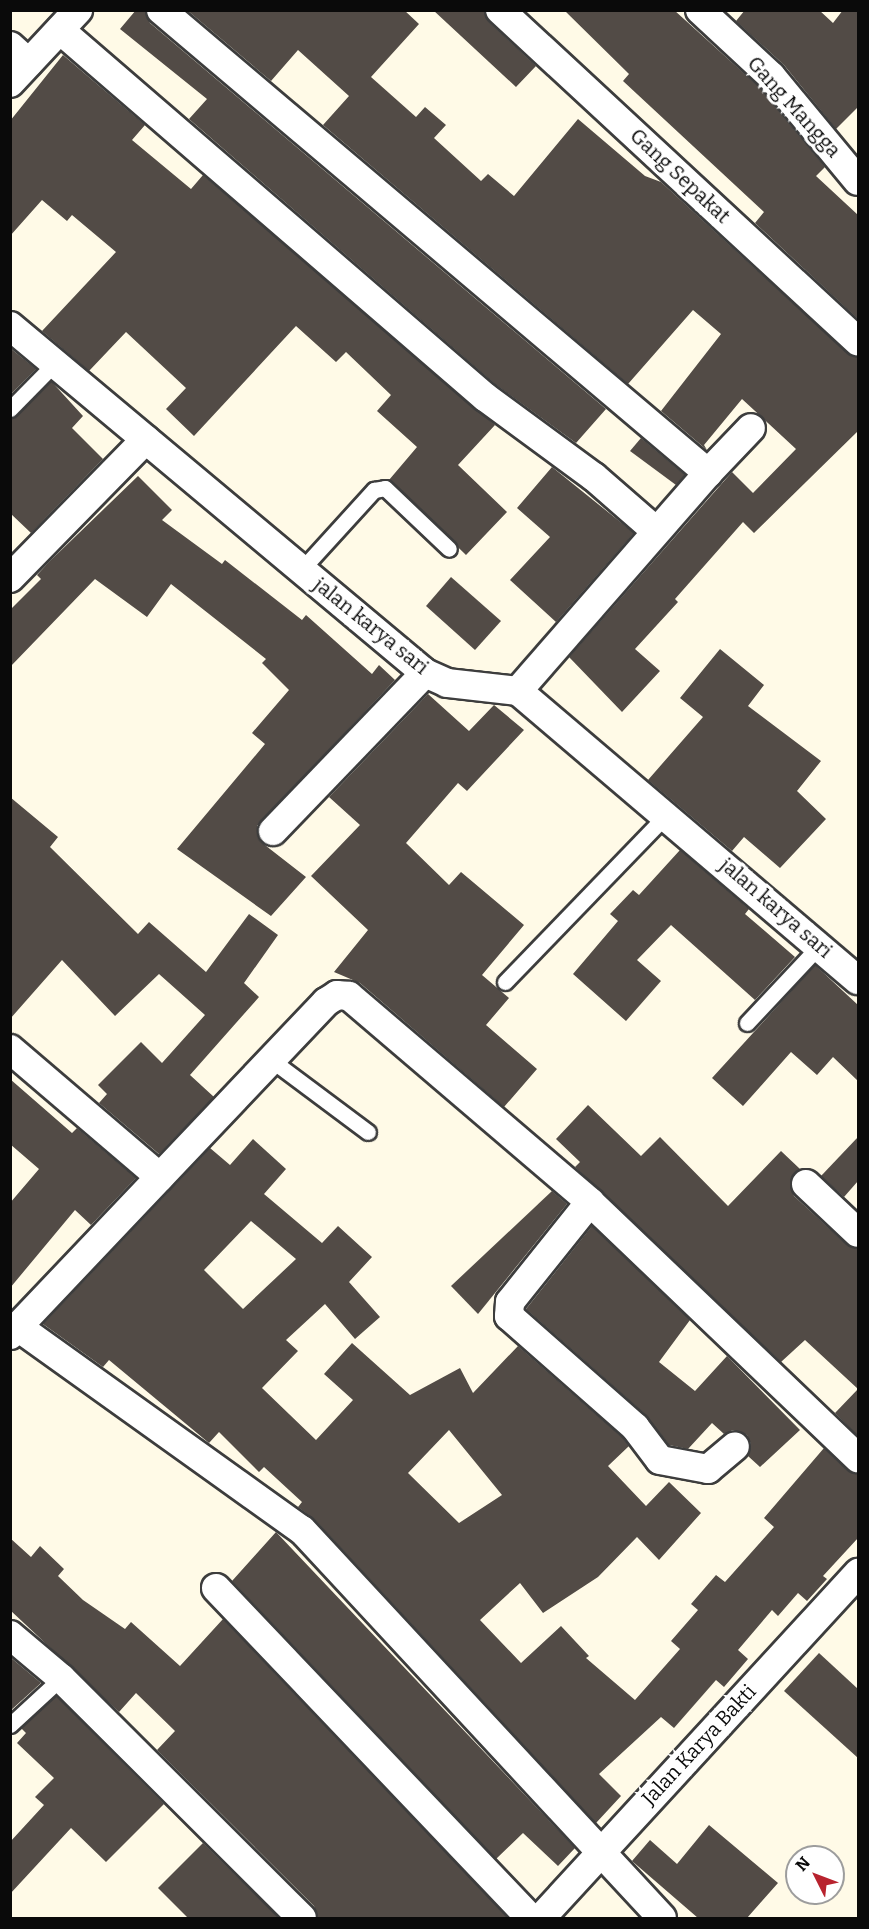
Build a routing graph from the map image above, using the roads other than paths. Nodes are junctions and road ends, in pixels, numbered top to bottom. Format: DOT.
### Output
graph roads {
  1 [pos="161,10"];
  2 [pos="500,10"];
  3 [pos="700,10"];
  4 [pos="69,20"];
  5 [pos="17,64"];
  6 [pos="858,181"];
  7 [pos="10,326"];
  8 [pos="858,341"];
  9 [pos="55,363"];
  10 [pos="10,409"];
  11 [pos="751,428"];
  12 [pos="146,439"];
  13 [pos="708,473"];
  14 [pos="656,531"];
  15 [pos="449,549"];
  16 [pos="302,569"];
  17 [pos="10,579"];
  18 [pos="425,673"];
  19 [pos="518,691"];
  20 [pos="667,814"];
  21 [pos="273,831"];
  22 [pos="819,946"];
  23 [pos="858,980"];
  24 [pos="505,982"];
  25 [pos="747,1023"];
  26 [pos="10,1049"];
  27 [pos="270,1059"];
  28 [pos="368,1132"];
  29 [pos="160,1177"];
  30 [pos="806,1184"];
  31 [pos="590,1202"];
  32 [pos="853,1217"];
  33 [pos="14,1331"];
  34 [pos="735,1446"];
  35 [pos="858,1458"];
  36 [pos="857,1579"];
  37 [pos="216,1588"];
  38 [pos="10,1635"];
  39 [pos="62,1678"];
  40 [pos="10,1725"];
  41 [pos="602,1850"];
  42 [pos="303,1918"];
  43 [pos="530,1918"];
  44 [pos="541,1918"];
  45 [pos="662,1918"];
  1 -- 13 [label="street"];
  2 -- 8 [label="street, Gang Sepakat"];
  3 -- 6 [label="street, Gang Mangga"];
  4 -- 5 [label="street"];
  4 -- 14 [label="street"];
  7 -- 9 [label="street, jalan karya sari"];
  9 -- 10 [label="lane"];
  9 -- 12 [label="street, jalan karya sari"];
  11 -- 13 [label="street"];
  12 -- 16 [label="street, jalan karya sari"];
  12 -- 17 [label="street"];
  13 -- 14 [label="street"];
  14 -- 19 [label="street"];
  15 -- 16 [label="lane"];
  16 -- 18 [label="street, jalan karya sari"];
  18 -- 19 [label="street, jalan karya sari"];
  18 -- 21 [label="street"];
  19 -- 20 [label="street, jalan karya sari"];
  20 -- 22 [label="street, jalan karya sari"];
  20 -- 24 [label="lane"];
  22 -- 23 [label="street, jalan karya sari"];
  22 -- 25 [label="lane"];
  26 -- 29 [label="street"];
  27 -- 28 [label="lane"];
  27 -- 29 [label="street"];
  27 -- 31 [label="street"];
  29 -- 33 [label="street"];
  30 -- 32 [label="street"];
  31 -- 34 [label="street"];
  31 -- 35 [label="street"];
  33 -- 41 [label="street"];
  36 -- 41 [label="street, Jalan Karya Bakti"];
  37 -- 43 [label="street"];
  38 -- 39 [label="street"];
  39 -- 40 [label="lane"];
  39 -- 42 [label="street"];
  41 -- 44 [label="street, Jalan Karya Bakti"];
  41 -- 45 [label="street"];
}
